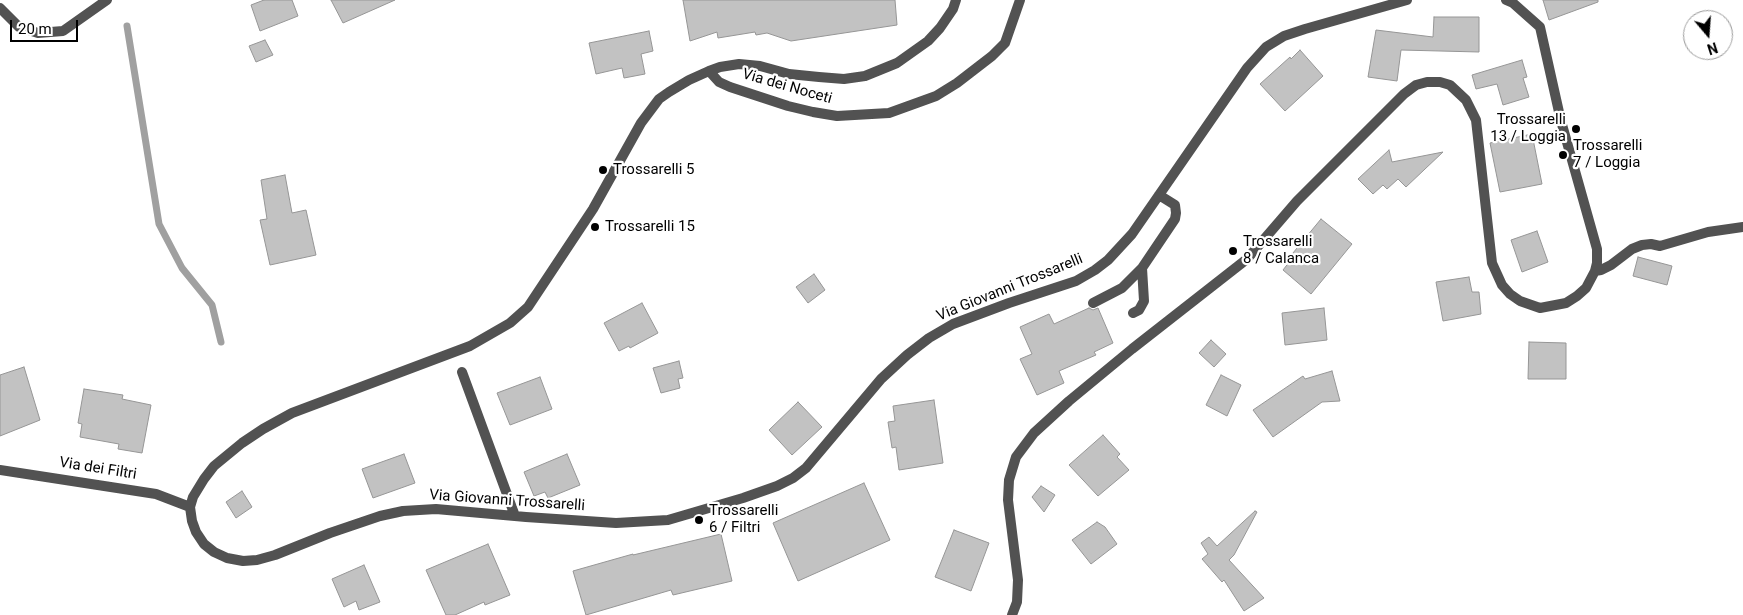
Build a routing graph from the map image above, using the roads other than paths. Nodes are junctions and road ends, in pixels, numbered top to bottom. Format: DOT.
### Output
graph roads {
  1 [pos="107,0"];
  2 [pos="956,0"];
  3 [pos="1020,0"];
  4 [pos="1408,0"];
  5 [pos="1506,0"];
  6 [pos="0,8"];
  7 [pos="709,71"];
  8 [pos="1159,195"];
  9 [pos="1743,228"];
  10 [pos="1142,268"];
  11 [pos="1595,271"];
  12 [pos="1093,302"];
  13 [pos="1133,313"];
  14 [pos="462,372"];
  15 [pos="0,470"];
  16 [pos="190,507"];
  17 [pos="515,516"];
  18 [pos="1012,615"];
  1 -- 6 [label="street"];
  2 -- 7 [label="street"];
  3 -- 7 [label="street, Via dei Noceti"];
  4 -- 8 [label="street, Via Giovanni Trossarelli"];
  5 -- 11 [label="street"];
  7 -- 16 [label="street"];
  8 -- 10 [label="street"];
  8 -- 17 [label="street, Via Giovanni Trossarelli"];
  9 -- 11 [label="street"];
  10 -- 12 [label="street"];
  10 -- 13 [label="street"];
  11 -- 18 [label="street"];
  14 -- 17 [label="street"];
  15 -- 16 [label="street, Via dei Filtri"];
  16 -- 17 [label="street, Via Giovanni Trossarelli"];
}
